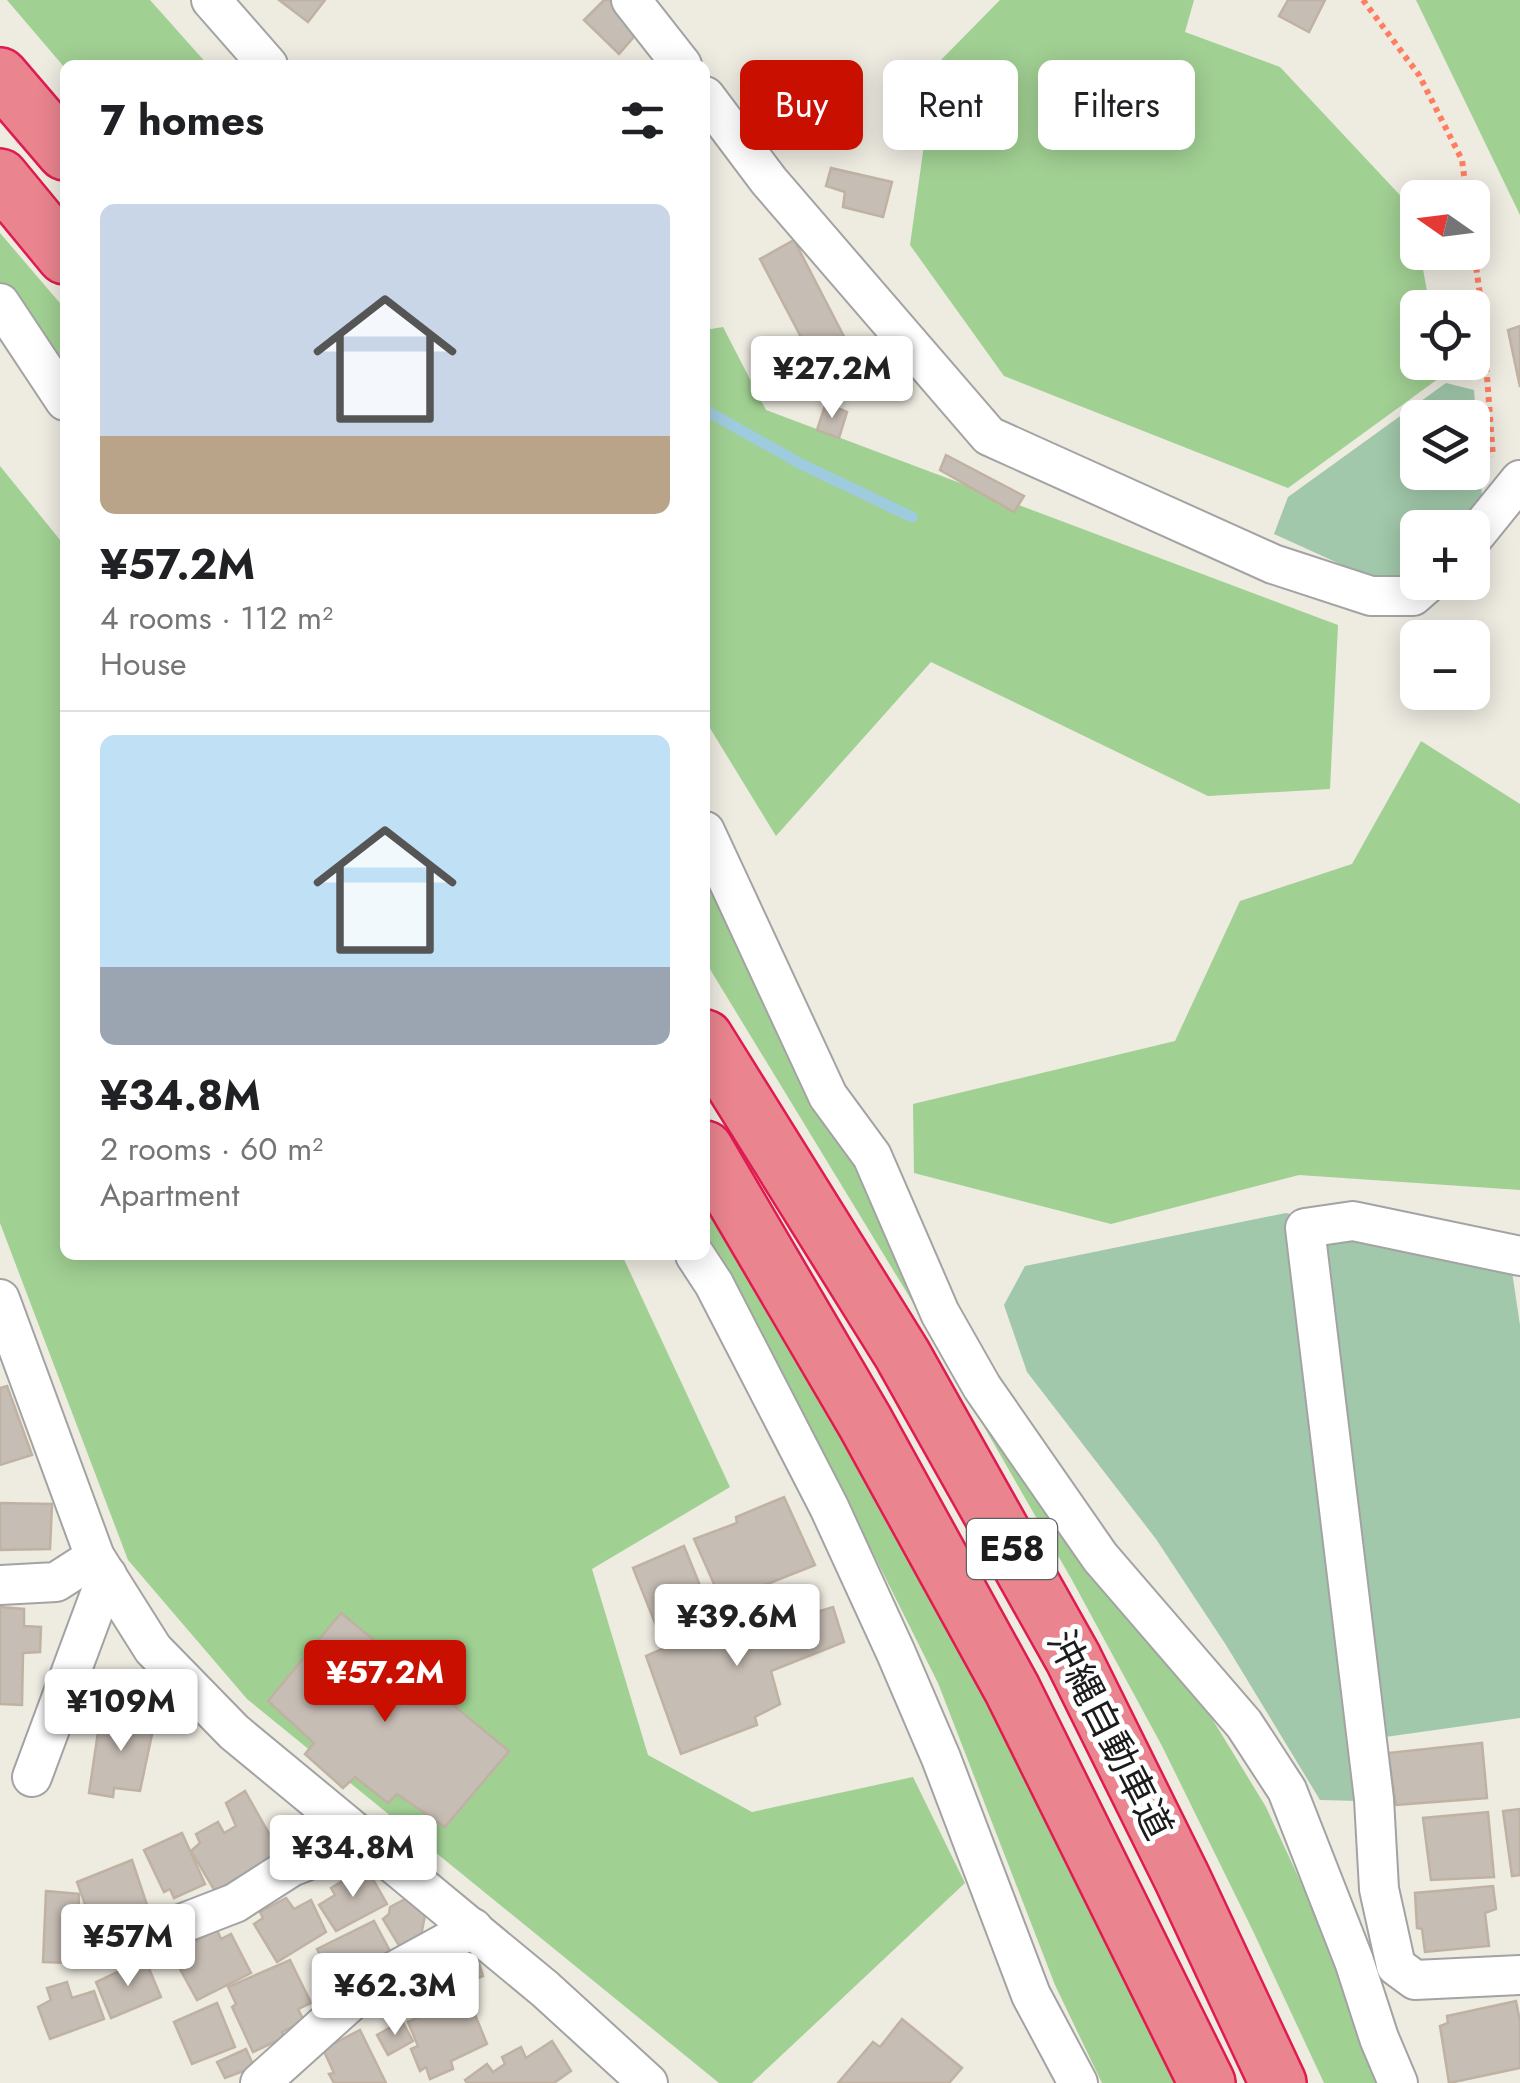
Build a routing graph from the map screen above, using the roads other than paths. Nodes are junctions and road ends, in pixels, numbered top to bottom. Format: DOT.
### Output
graph roads {
  1 [pos="211,0"];
  2 [pos="638,3"];
  3 [pos="264,60"];
  4 [pos="678,60"];
  5 [pos="0,76"];
  6 [pos="710,103"];
  7 [pos="60,146"];
  8 [pos="0,178"];
  9 [pos="60,250"];
  10 [pos="0,303"];
  11 [pos="60,393"];
  12 [pos="1509,494"];
  13 [pos="1490,517"];
  14 [pos="1400,596"];
  15 [pos="710,842"];
  16 [pos="710,1046"];
  17 [pos="710,1158"];
  18 [pos="1520,1256"];
  19 [pos="697,1260"];
  20 [pos="0,1299"];
  21 [pos="101,1566"];
  22 [pos="0,1585"];
  23 [pos="32,1778"];
  24 [pos="363,1839"];
  25 [pos="1380,1889"];
  26 [pos="1329,1898"];
  27 [pos="473,1928"];
  28 [pos="130,1944"];
  29 [pos="1520,1975"];
  30 [pos="635,2079"];
  31 [pos="260,2083"];
  32 [pos="1078,2083"];
  33 [pos="1207,2083"];
  34 [pos="1278,2083"];
  35 [pos="1398,2083"];
  1 -- 3 [label="street"];
  2 -- 4 [label="street"];
  5 -- 7 [label="highway"];
  6 -- 14 [label="street"];
  8 -- 9 [label="highway"];
  10 -- 11 [label="street"];
  12 -- 13 [label="street"];
  15 -- 26 [label="street"];
  16 -- 34 [label="highway, 沖縄自動車道 / E58"];
  17 -- 33 [label="highway, 沖縄自動車道 / E58"];
  18 -- 25 [label="street"];
  19 -- 32 [label="street"];
  20 -- 21 [label="street"];
  21 -- 22 [label="street"];
  21 -- 23 [label="street"];
  21 -- 24 [label="street"];
  24 -- 27 [label="street"];
  24 -- 28 [label="street"];
  25 -- 26 [label="street"];
  25 -- 29 [label="street"];
  26 -- 35 [label="street"];
  27 -- 30 [label="street"];
  27 -- 31 [label="street"];
}
